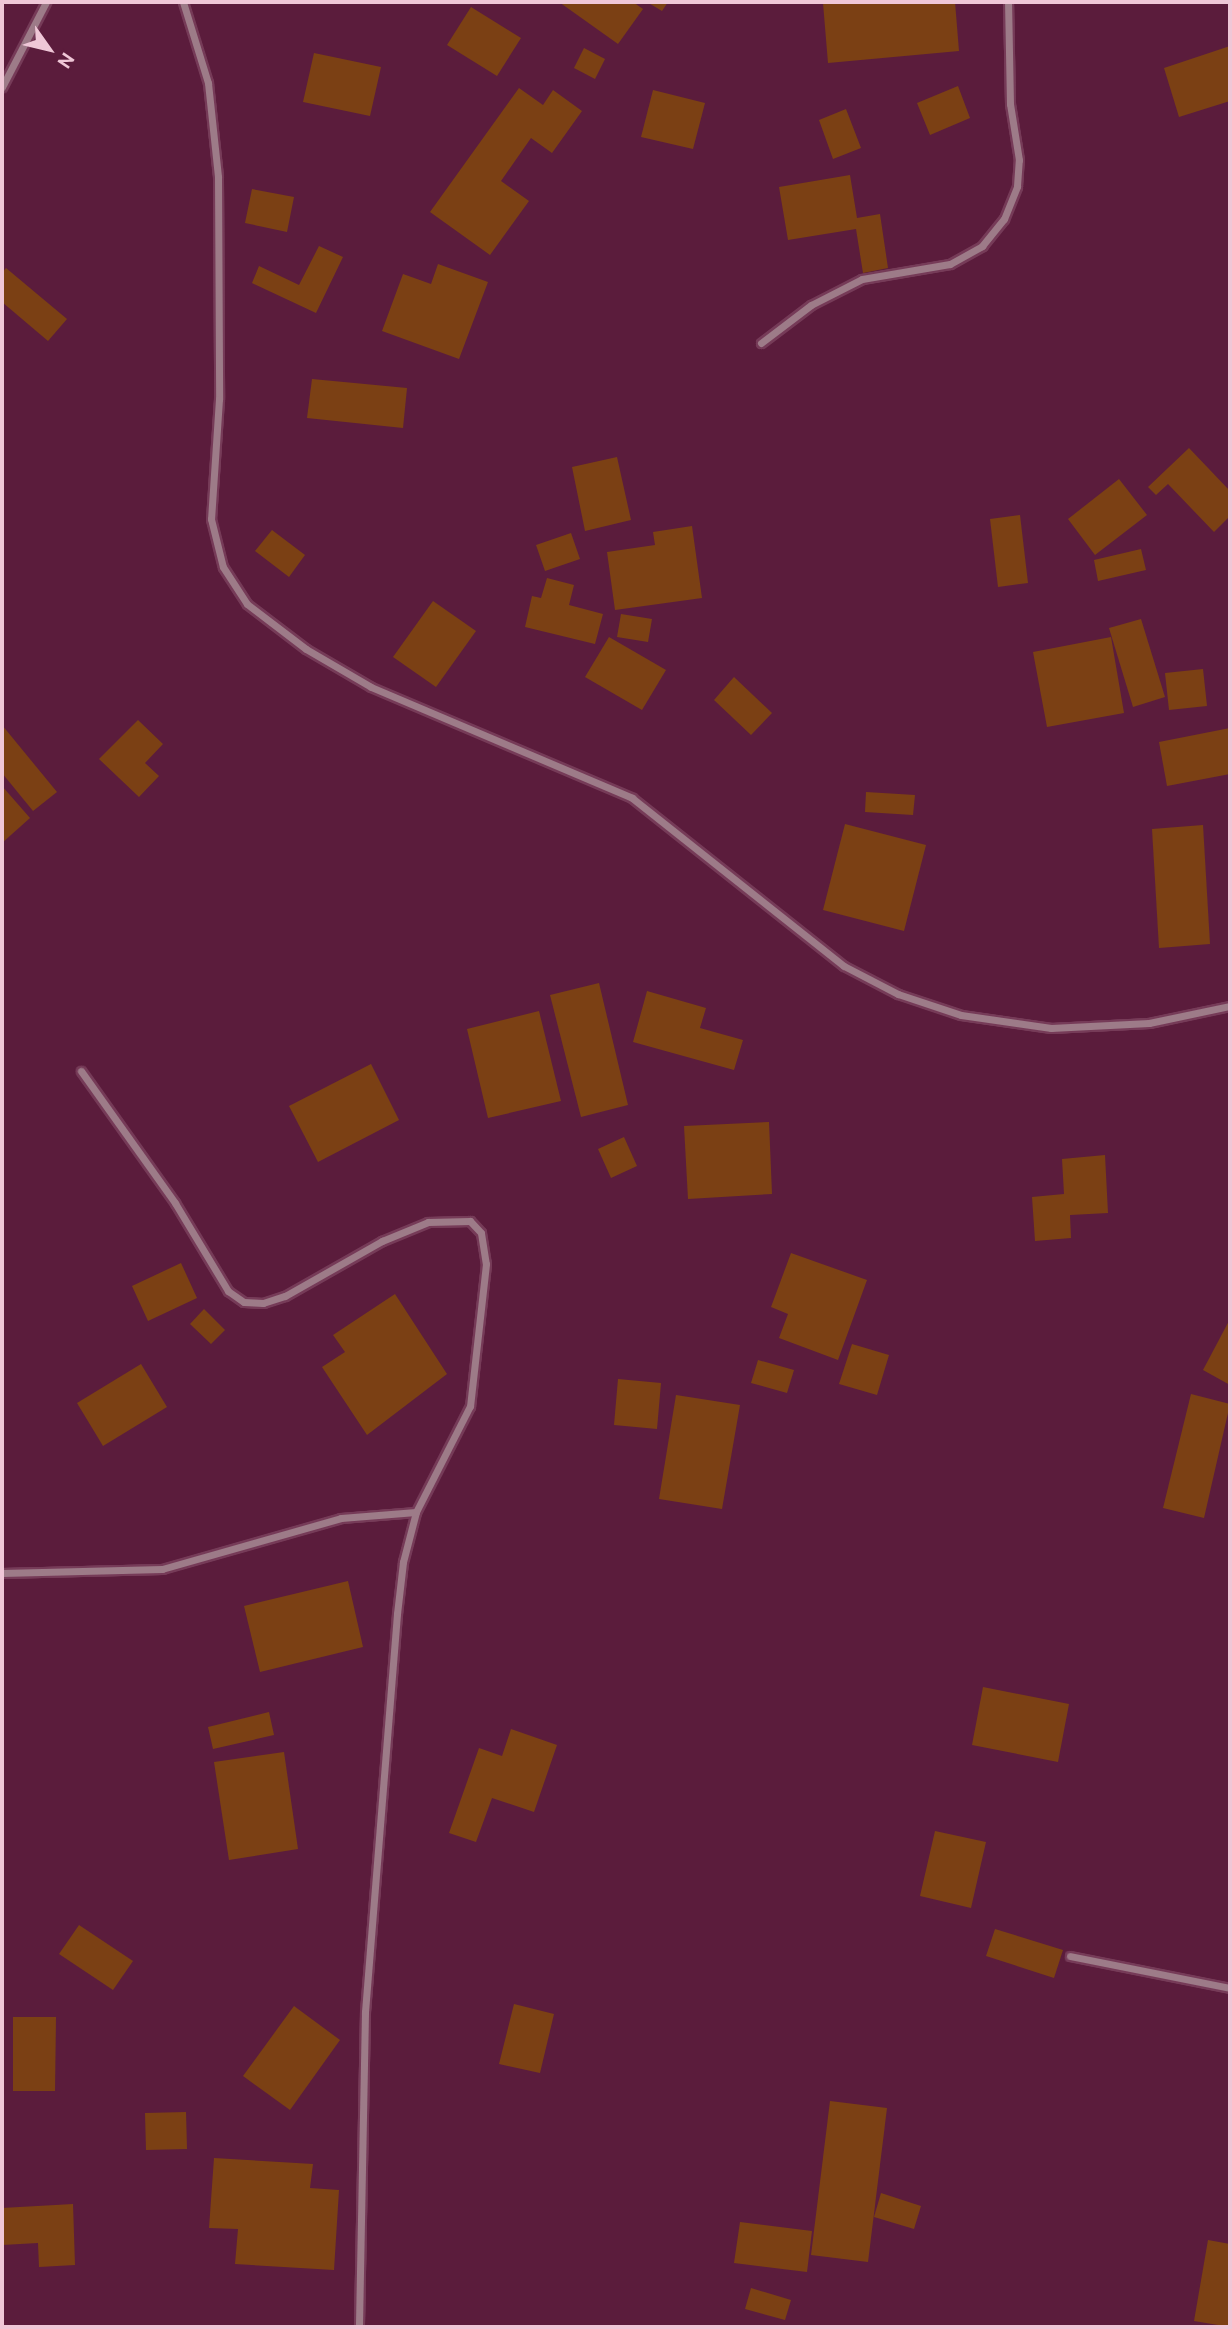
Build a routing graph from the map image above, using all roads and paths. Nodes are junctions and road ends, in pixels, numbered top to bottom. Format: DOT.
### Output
graph roads {
  1 [pos="46,2"];
  2 [pos="183,2"];
  3 [pos="1008,2"];
  4 [pos="2,87"];
  5 [pos="761,343"];
  6 [pos="1230,1006"];
  7 [pos="81,1071"];
  8 [pos="416,1512"];
  9 [pos="2,1573"];
  10 [pos="1070,1956"];
  11 [pos="1230,1987"];
  12 [pos="359,2327"];
  1 -- 4 [label="street"];
  2 -- 6 [label="street"];
  3 -- 5 [label="street"];
  7 -- 8 [label="street"];
  8 -- 9 [label="street"];
  8 -- 12 [label="street"];
  10 -- 11 [label="street"];
}
